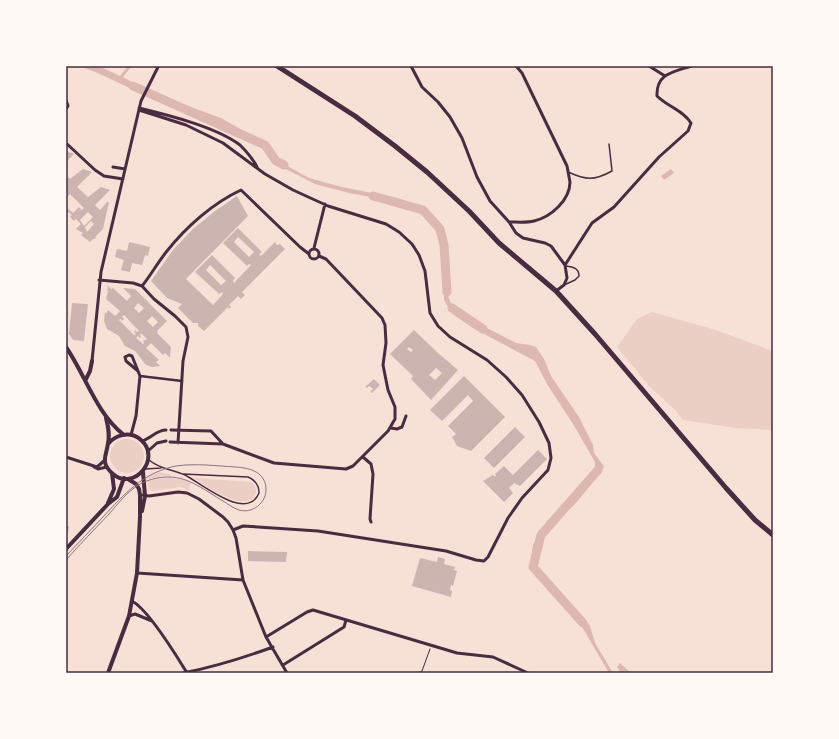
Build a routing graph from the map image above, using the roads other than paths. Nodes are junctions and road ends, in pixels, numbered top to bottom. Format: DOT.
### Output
graph roads {
  1 [pos="156,66"];
  2 [pos="277,66"];
  3 [pos="411,66"];
  4 [pos="516,66"];
  5 [pos="649,66"];
  6 [pos="692,66"];
  7 [pos="665,76"];
  8 [pos="66,100"];
  9 [pos="139,109"];
  10 [pos="66,110"];
  11 [pos="66,143"];
  12 [pos="609,144"];
  13 [pos="114,167"];
  14 [pos="258,168"];
  15 [pos="125,169"];
  16 [pos="568,172"];
  17 [pos="123,179"];
  18 [pos="325,204"];
  19 [pos="509,222"];
  20 [pos="314,248"];
  21 [pos="309,254"];
  22 [pos="319,256"];
  23 [pos="565,265"];
  24 [pos="99,280"];
  25 [pos="564,285"];
  26 [pos="142,286"];
  27 [pos="556,291"];
  28 [pos="66,348"];
  29 [pos="92,361"];
  30 [pos="138,371"];
  31 [pos="140,376"];
  32 [pos="86,379"];
  33 [pos="182,381"];
  34 [pos="406,416"];
  35 [pos="106,418"];
  36 [pos="391,428"];
  37 [pos="166,430"];
  38 [pos="171,430"];
  39 [pos="179,430"];
  40 [pos="124,435"];
  41 [pos="131,435"];
  42 [pos="142,441"];
  43 [pos="166,441"];
  44 [pos="170,442"];
  45 [pos="178,442"];
  46 [pos="108,444"];
  47 [pos="223,444"];
  48 [pos="148,451"];
  49 [pos="66,457"];
  50 [pos="363,457"];
  51 [pos="105,460"];
  52 [pos="148,460"];
  53 [pos="93,465"];
  54 [pos="107,466"];
  55 [pos="162,468"];
  56 [pos="144,470"];
  57 [pos="112,473"];
  58 [pos="183,474"];
  59 [pos="126,479"];
  60 [pos="140,495"];
  61 [pos="145,496"];
  62 [pos="108,504"];
  63 [pos="140,517"];
  64 [pos="371,522"];
  65 [pos="234,530"];
  66 [pos="773,535"];
  67 [pos="66,549"];
  68 [pos="137,573"];
  69 [pos="243,580"];
  70 [pos="132,601"];
  71 [pos="129,616"];
  72 [pos="346,620"];
  73 [pos="152,621"];
  74 [pos="266,637"];
  75 [pos="273,647"];
  76 [pos="283,665"];
  77 [pos="108,673"];
  78 [pos="185,673"];
  79 [pos="287,673"];
  80 [pos="528,673"];
  1 -- 9 [label="street"];
  2 -- 27 [label="main road"];
  3 -- 19 [label="street"];
  4 -- 16 [label="street"];
  5 -- 7 [label="street"];
  6 -- 7 [label="street"];
  7 -- 23 [label="street"];
  8 -- 10 [label="street"];
  9 -- 14 [label="street"];
  9 -- 14 [label="street"];
  9 -- 15 [label="street"];
  11 -- 17 [label="street"];
  12 -- 16 [label="lane"];
  13 -- 15 [label="street"];
  14 -- 18 [label="street"];
  15 -- 17 [label="street"];
  16 -- 19 [label="street"];
  17 -- 24 [label="street"];
  18 -- 20 [label="street"];
  18 -- 65 [label="street"];
  19 -- 23 [label="street"];
  20 -- 21 [label="street"];
  20 -- 22 [label="street"];
  21 -- 22 [label="street"];
  21 -- 26 [label="street"];
  22 -- 36 [label="street"];
  23 -- 25 [label="street"];
  23 -- 25 [label="lane"];
  24 -- 26 [label="street"];
  24 -- 29 [label="street"];
  25 -- 27 [label="street"];
  26 -- 33 [label="street"];
  27 -- 66 [label="main road"];
  28 -- 32 [label="street"];
  29 -- 32 [label="street"];
  30 -- 30 [label="street"];
  30 -- 31 [label="street"];
  31 -- 33 [label="street"];
  31 -- 41 [label="street"];
  32 -- 35 [label="street"];
  33 -- 39 [label="street"];
  34 -- 36 [label="street"];
  35 -- 40 [label="street"];
  35 -- 46 [label="street"];
  36 -- 50 [label="street"];
  37 -- 42 [label="street"];
  38 -- 39 [label="street"];
  39 -- 45 [label="street"];
  39 -- 47 [label="street"];
  40 -- 41 [label="street"];
  40 -- 46 [label="street"];
  41 -- 42 [label="street"];
  42 -- 48 [label="street"];
  43 -- 48 [label="street"];
  44 -- 45 [label="street"];
  45 -- 47 [label="street"];
  46 -- 51 [label="street"];
  47 -- 50 [label="street"];
  48 -- 52 [label="street"];
  49 -- 53 [label="street"];
  50 -- 64 [label="street"];
  51 -- 53 [label="street"];
  51 -- 54 [label="street"];
  52 -- 55 [label="lane"];
  52 -- 56 [label="street"];
  53 -- 54 [label="street"];
  54 -- 57 [label="street"];
  55 -- 56 [label="lane"];
  55 -- 58 [label="lane"];
  56 -- 59 [label="street"];
  56 -- 61 [label="street"];
  57 -- 59 [label="street"];
  57 -- 62 [label="street"];
  58 -- 58 [label="lane"];
  59 -- 60 [label="street"];
  59 -- 62 [label="street"];
  60 -- 61 [label="street"];
  60 -- 63 [label="street"];
  61 -- 63 [label="street"];
  61 -- 65 [label="street"];
  62 -- 67 [label="street"];
  63 -- 68 [label="street"];
  65 -- 69 [label="street"];
  68 -- 69 [label="street"];
  68 -- 70 [label="street"];
  69 -- 74 [label="street"];
  70 -- 71 [label="street"];
  70 -- 73 [label="street"];
  71 -- 73 [label="street"];
  71 -- 77 [label="street"];
  72 -- 74 [label="street"];
  72 -- 76 [label="street"];
  72 -- 80 [label="street"];
  73 -- 78 [label="street"];
  74 -- 75 [label="street"];
  75 -- 76 [label="street"];
  75 -- 78 [label="street"];
  76 -- 79 [label="street"];
}
